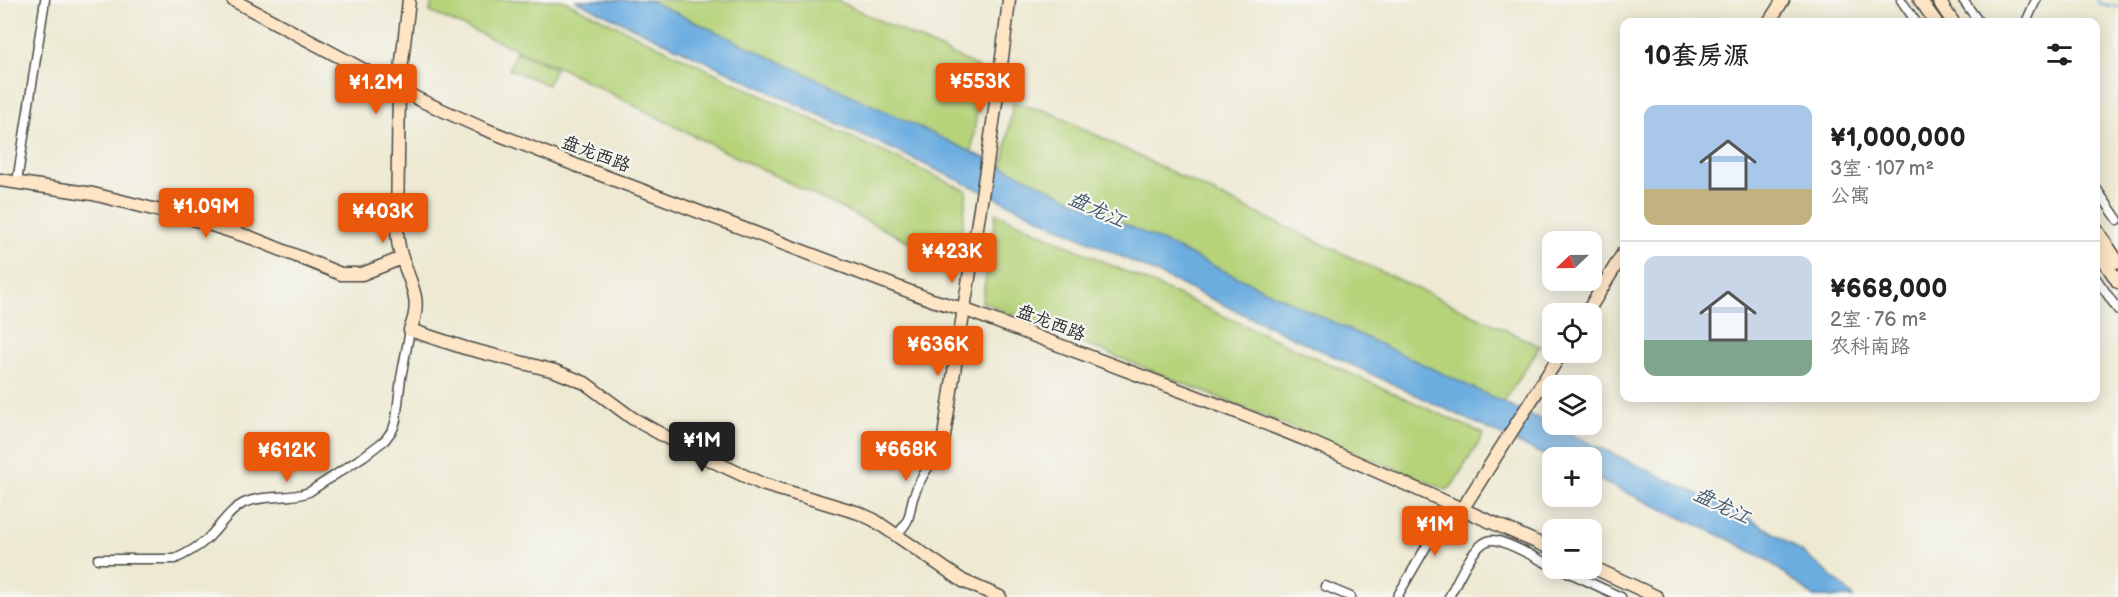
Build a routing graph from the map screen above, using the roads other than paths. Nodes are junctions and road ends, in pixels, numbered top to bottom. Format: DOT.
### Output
graph roads {
  1 [pos="45,0"];
  2 [pos="234,0"];
  3 [pos="402,0"];
  4 [pos="410,0"];
  5 [pos="1009,0"];
  6 [pos="1783,0"];
  7 [pos="1901,0"];
  8 [pos="1920,0"];
  9 [pos="1938,0"];
  10 [pos="1963,0"];
  11 [pos="2036,0"];
  12 [pos="1772,18"];
  13 [pos="1913,18"];
  14 [pos="1933,18"];
  15 [pos="1950,18"];
  16 [pos="1976,18"];
  17 [pos="2028,18"];
  18 [pos="396,86"];
  19 [pos="0,180"];
  20 [pos="17,182"];
  21 [pos="2100,194"];
  22 [pos="2118,220"];
  23 [pos="2100,235"];
  24 [pos="2100,255"];
  25 [pos="402,258"];
  26 [pos="1620,259"];
  27 [pos="2118,262"];
  28 [pos="2118,282"];
  29 [pos="2100,284"];
  30 [pos="1593,303"];
  31 [pos="963,309"];
  32 [pos="2118,310"];
  33 [pos="410,330"];
  34 [pos="1555,363"];
  35 [pos="942,450"];
  36 [pos="1457,506"];
  37 [pos="896,535"];
  38 [pos="1542,544"];
  39 [pos="98,559"];
  40 [pos="1542,561"];
  41 [pos="1602,572"];
  42 [pos="1582,579"];
  43 [pos="1325,586"];
  44 [pos="1000,597"];
  45 [pos="1351,597"];
  46 [pos="1397,597"];
  47 [pos="1449,597"];
  48 [pos="1621,597"];
  49 [pos="1657,597"];
  1 -- 20 [label="street"];
  2 -- 18 [label="street, 盘龙西路"];
  3 -- 18 [label="street"];
  4 -- 18 [label="street"];
  5 -- 31 [label="street"];
  6 -- 12 [label="street"];
  7 -- 13 [label="street"];
  8 -- 14 [label="street"];
  9 -- 15 [label="street"];
  10 -- 16 [label="street"];
  11 -- 17 [label="street"];
  18 -- 25 [label="street"];
  18 -- 31 [label="street, 盘龙西路"];
  19 -- 20 [label="street"];
  20 -- 25 [label="street"];
  21 -- 22 [label="street"];
  23 -- 27 [label="street"];
  24 -- 28 [label="street"];
  25 -- 33 [label="street"];
  26 -- 30 [label="street"];
  29 -- 32 [label="street"];
  31 -- 35 [label="street"];
  31 -- 36 [label="street, 盘龙西路"];
  33 -- 37 [label="street"];
  33 -- 39 [label="street"];
  34 -- 36 [label="street"];
  35 -- 37 [label="street"];
  36 -- 38 [label="street, 盘龙西路"];
  36 -- 46 [label="street"];
  37 -- 44 [label="street"];
  40 -- 47 [label="street"];
  41 -- 49 [label="street"];
  42 -- 48 [label="street"];
  43 -- 45 [label="street"];
}
